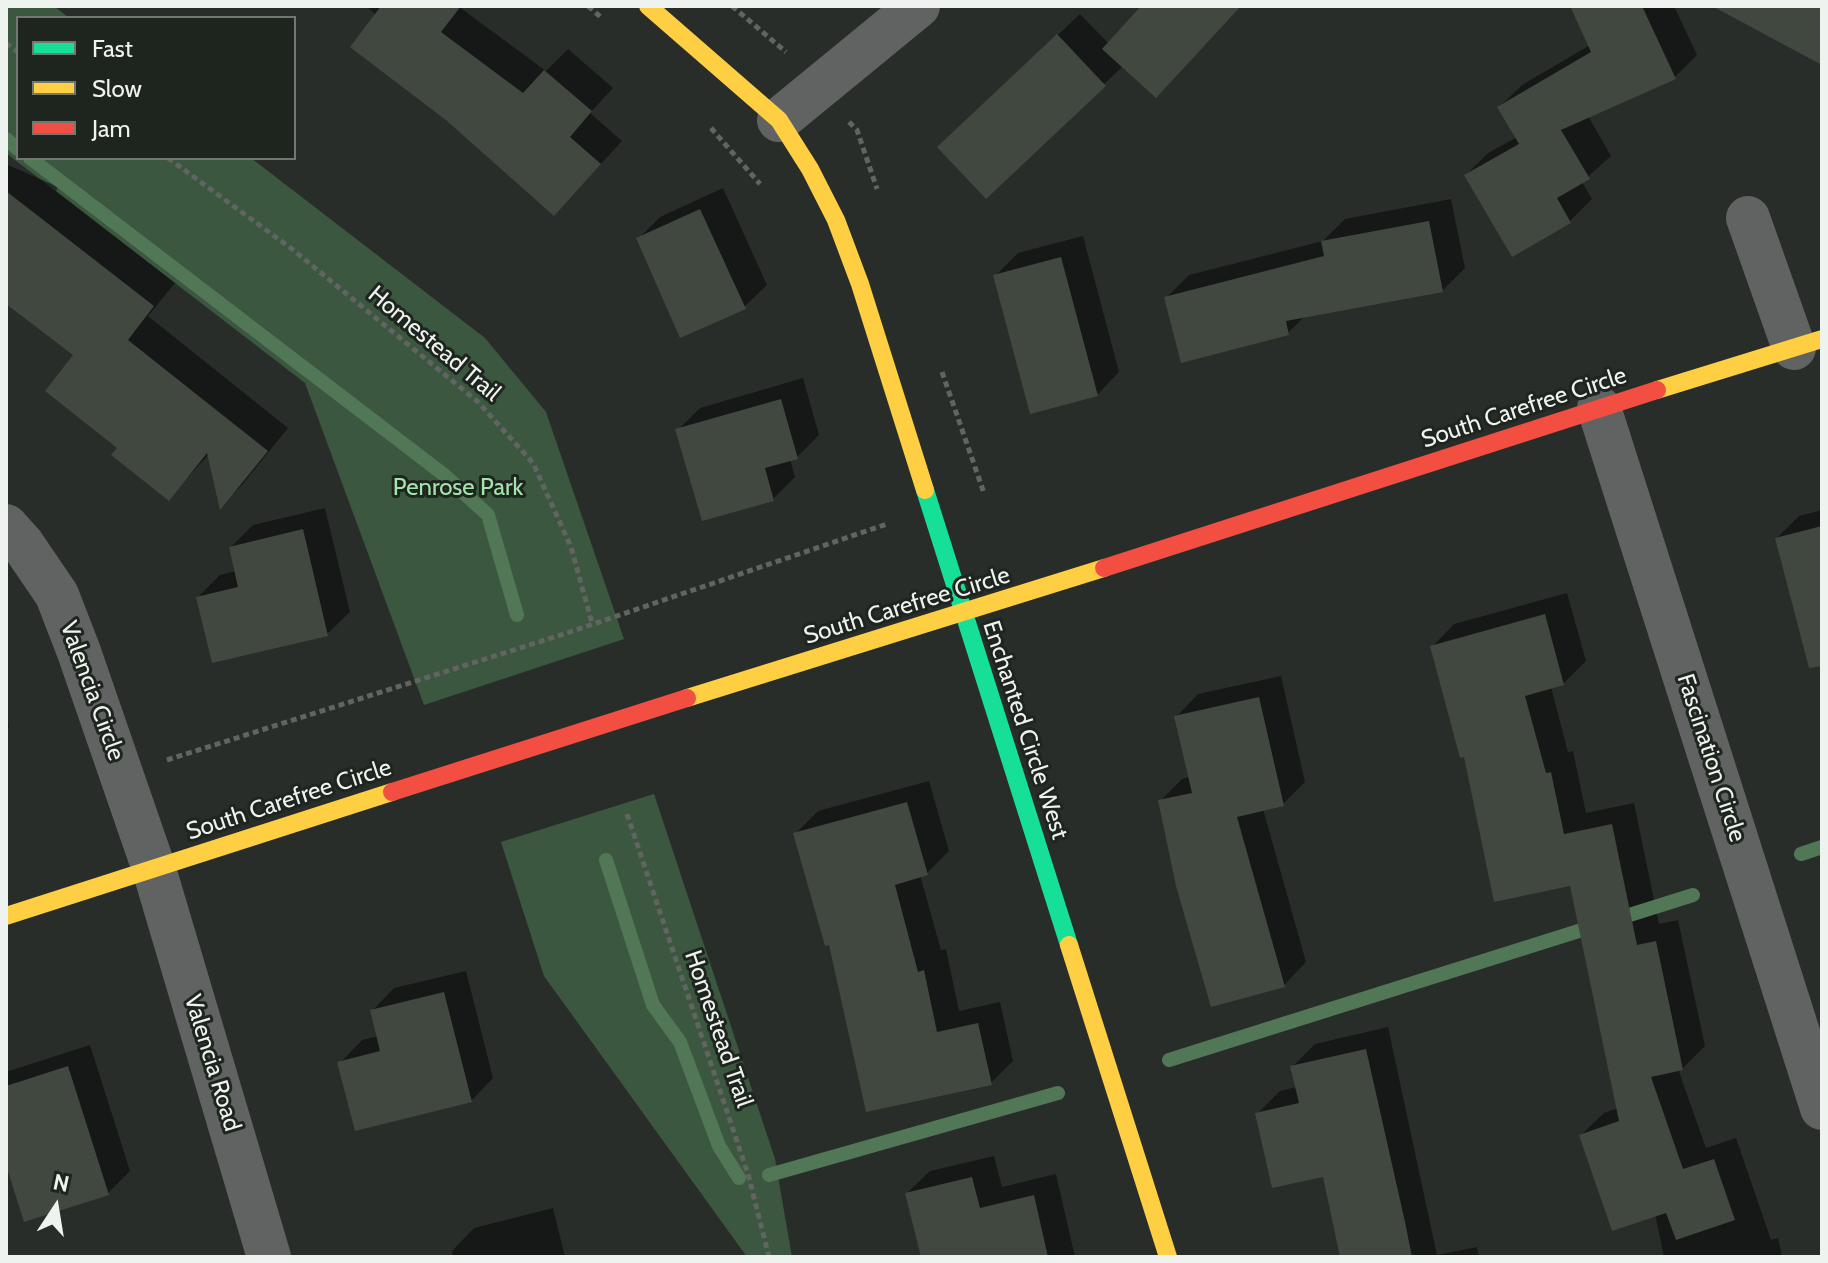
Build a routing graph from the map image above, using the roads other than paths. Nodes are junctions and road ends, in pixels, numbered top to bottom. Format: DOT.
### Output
graph roads {
  1 [pos="648,6"];
  2 [pos="918,6"];
  3 [pos="779,120"];
  4 [pos="1748,218"];
  5 [pos="1808,343"];
  6 [pos="1599,408"];
  7 [pos="6,526"];
  8 [pos="963,614"];
  9 [pos="154,869"];
  10 [pos="6,916"];
  11 [pos="1822,1108"];
  12 [pos="269,1257"];
  13 [pos="1168,1257"];
  1 -- 3 [label="main road, Enchanted Circle West"];
  2 -- 3 [label="street"];
  3 -- 8 [label="main road, Enchanted Circle West"];
  4 -- 5 [label="street"];
  5 -- 6 [label="main road, South Carefree Circle"];
  6 -- 8 [label="main road, South Carefree Circle"];
  6 -- 11 [label="street, Fascination Circle"];
  7 -- 9 [label="street, Valencia Circle"];
  8 -- 9 [label="main road, South Carefree Circle"];
  8 -- 13 [label="main road, Enchanted Circle West"];
  9 -- 10 [label="main road, South Carefree Circle"];
  9 -- 12 [label="street, Valencia Road"];
}
